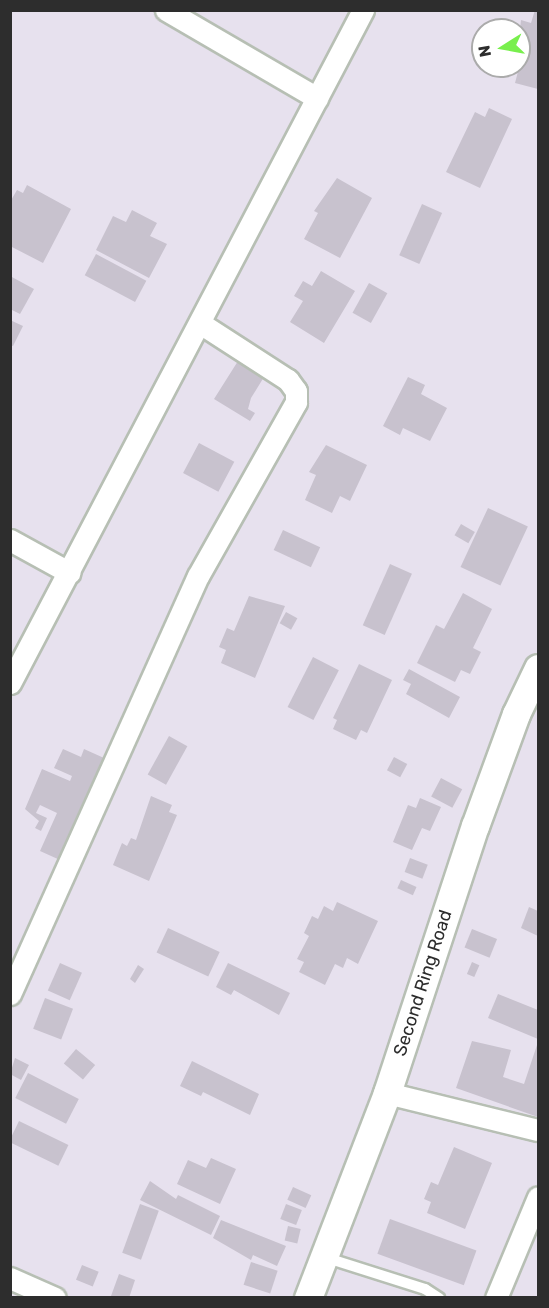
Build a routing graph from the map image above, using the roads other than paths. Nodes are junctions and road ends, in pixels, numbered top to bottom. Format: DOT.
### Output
graph roads {
  1 [pos="166,10"];
  2 [pos="363,10"];
  3 [pos="317,98"];
  4 [pos="200,323"];
  5 [pos="10,540"];
  6 [pos="70,573"];
  7 [pos="538,668"];
  8 [pos="10,683"];
  9 [pos="10,994"];
  10 [pos="387,1093"];
  11 [pos="538,1130"];
  12 [pos="538,1197"];
  13 [pos="322,1257"];
  14 [pos="10,1278"];
  15 [pos="55,1298"];
  16 [pos="308,1298"];
  17 [pos="439,1298"];
  18 [pos="496,1298"];
  1 -- 3 [label="street"];
  2 -- 3 [label="street"];
  3 -- 4 [label="street"];
  4 -- 6 [label="street"];
  4 -- 9 [label="street"];
  5 -- 6 [label="street"];
  6 -- 8 [label="street"];
  7 -- 10 [label="street, Second Ring Road"];
  10 -- 11 [label="street"];
  10 -- 13 [label="street, Second Ring Road"];
  12 -- 18 [label="street"];
  13 -- 16 [label="street, Second Ring Road"];
  13 -- 17 [label="lane"];
  14 -- 15 [label="street"];
}
